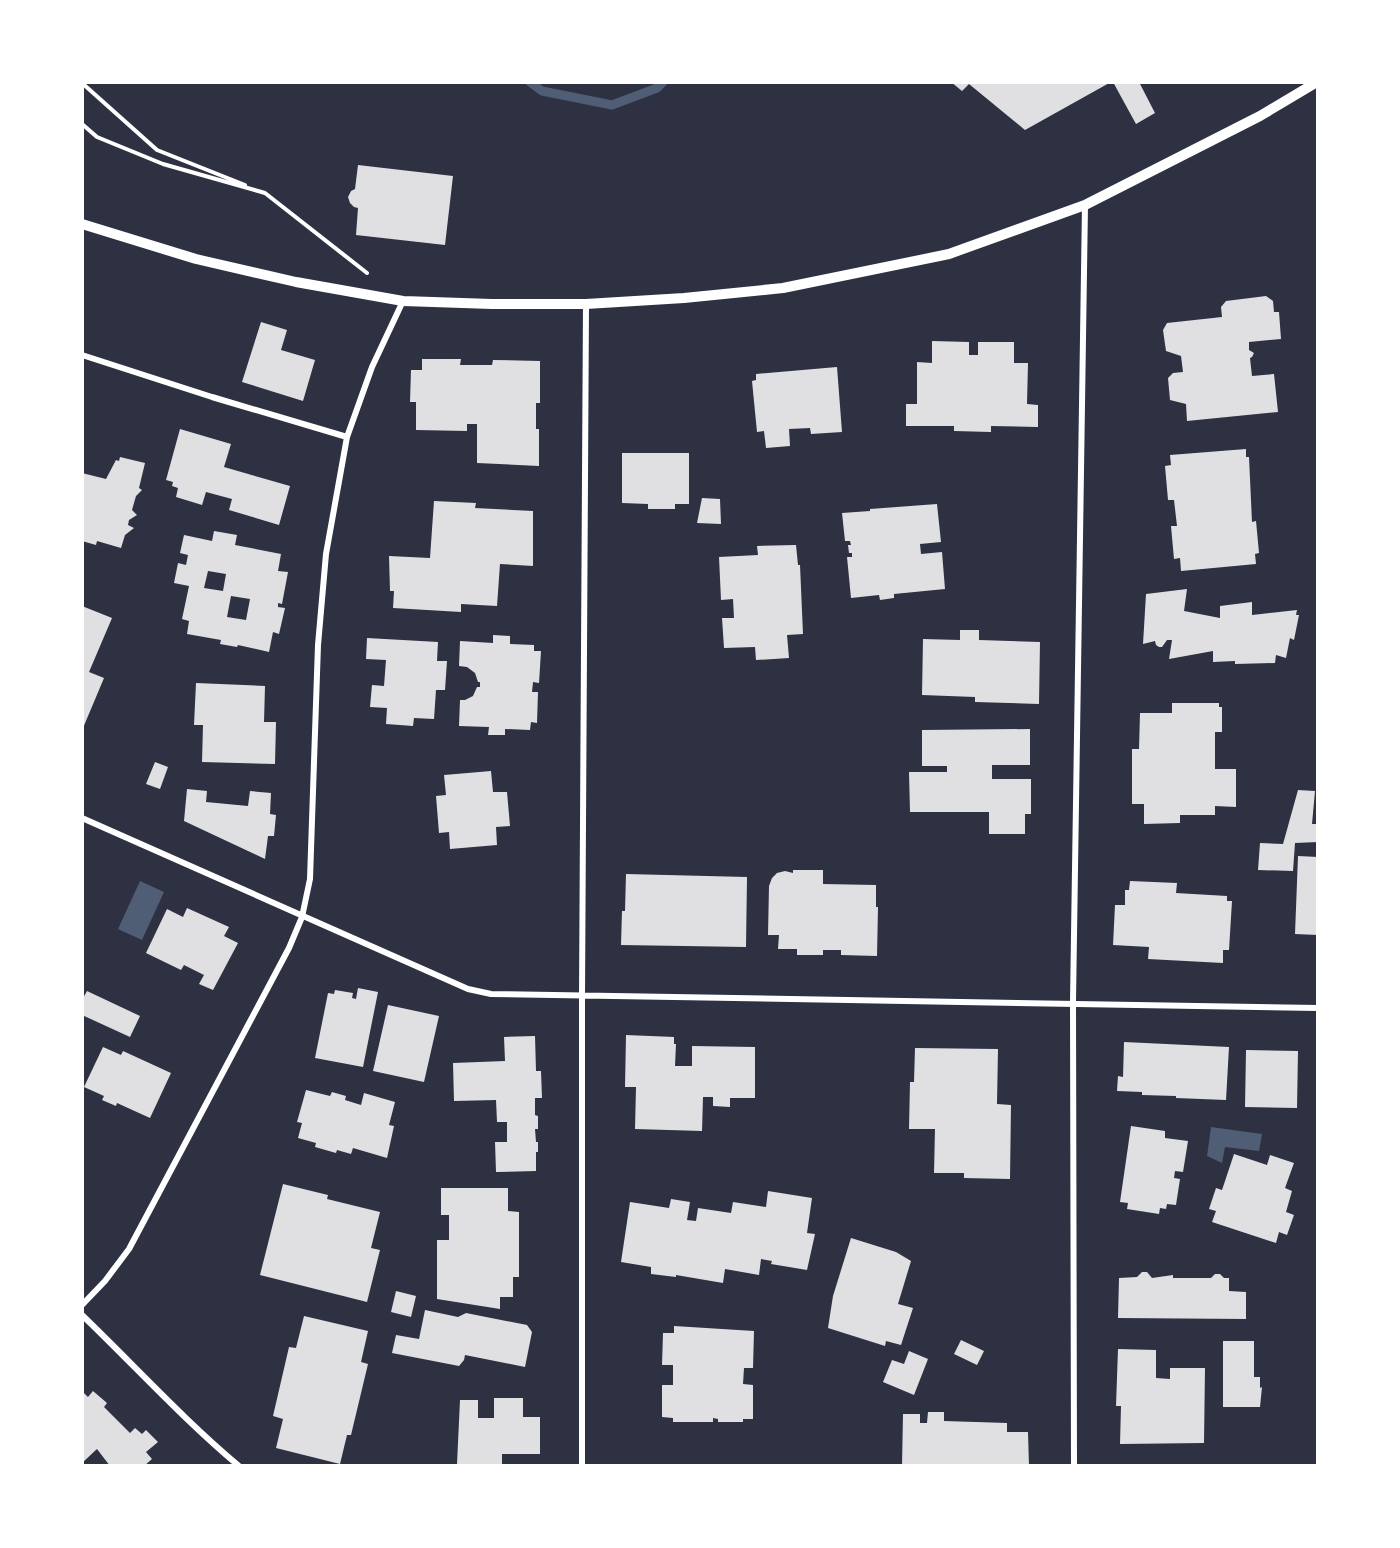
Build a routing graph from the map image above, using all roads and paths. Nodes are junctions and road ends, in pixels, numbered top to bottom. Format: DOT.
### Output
graph roads {
  1 [pos="1317,82"];
  2 [pos="82,83"];
  3 [pos="82,124"];
  4 [pos="265,193"];
  5 [pos="1085,205"];
  6 [pos="82,224"];
  7 [pos="403,301"];
  8 [pos="586,304"];
  9 [pos="82,355"];
  10 [pos="347,437"];
  11 [pos="82,818"];
  12 [pos="302,917"];
  13 [pos="582,996"];
  14 [pos="1073,1002"];
  15 [pos="1317,1008"];
  16 [pos="82,1305"];
  17 [pos="82,1315"];
  18 [pos="239,1466"];
  19 [pos="582,1466"];
  20 [pos="1074,1466"];
  1 -- 5 [label="street"];
  2 -- 4 [label="path"];
  3 -- 4 [label="path"];
  4 -- 7 [label="path"];
  5 -- 8 [label="street"];
  5 -- 14 [label="street"];
  6 -- 7 [label="street"];
  7 -- 8 [label="street"];
  7 -- 10 [label="street"];
  8 -- 13 [label="street"];
  9 -- 10 [label="street"];
  10 -- 12 [label="street"];
  11 -- 12 [label="street"];
  12 -- 13 [label="street"];
  12 -- 16 [label="street"];
  13 -- 14 [label="street"];
  13 -- 19 [label="street"];
  14 -- 15 [label="street"];
  14 -- 20 [label="street"];
  17 -- 18 [label="street"];
}
